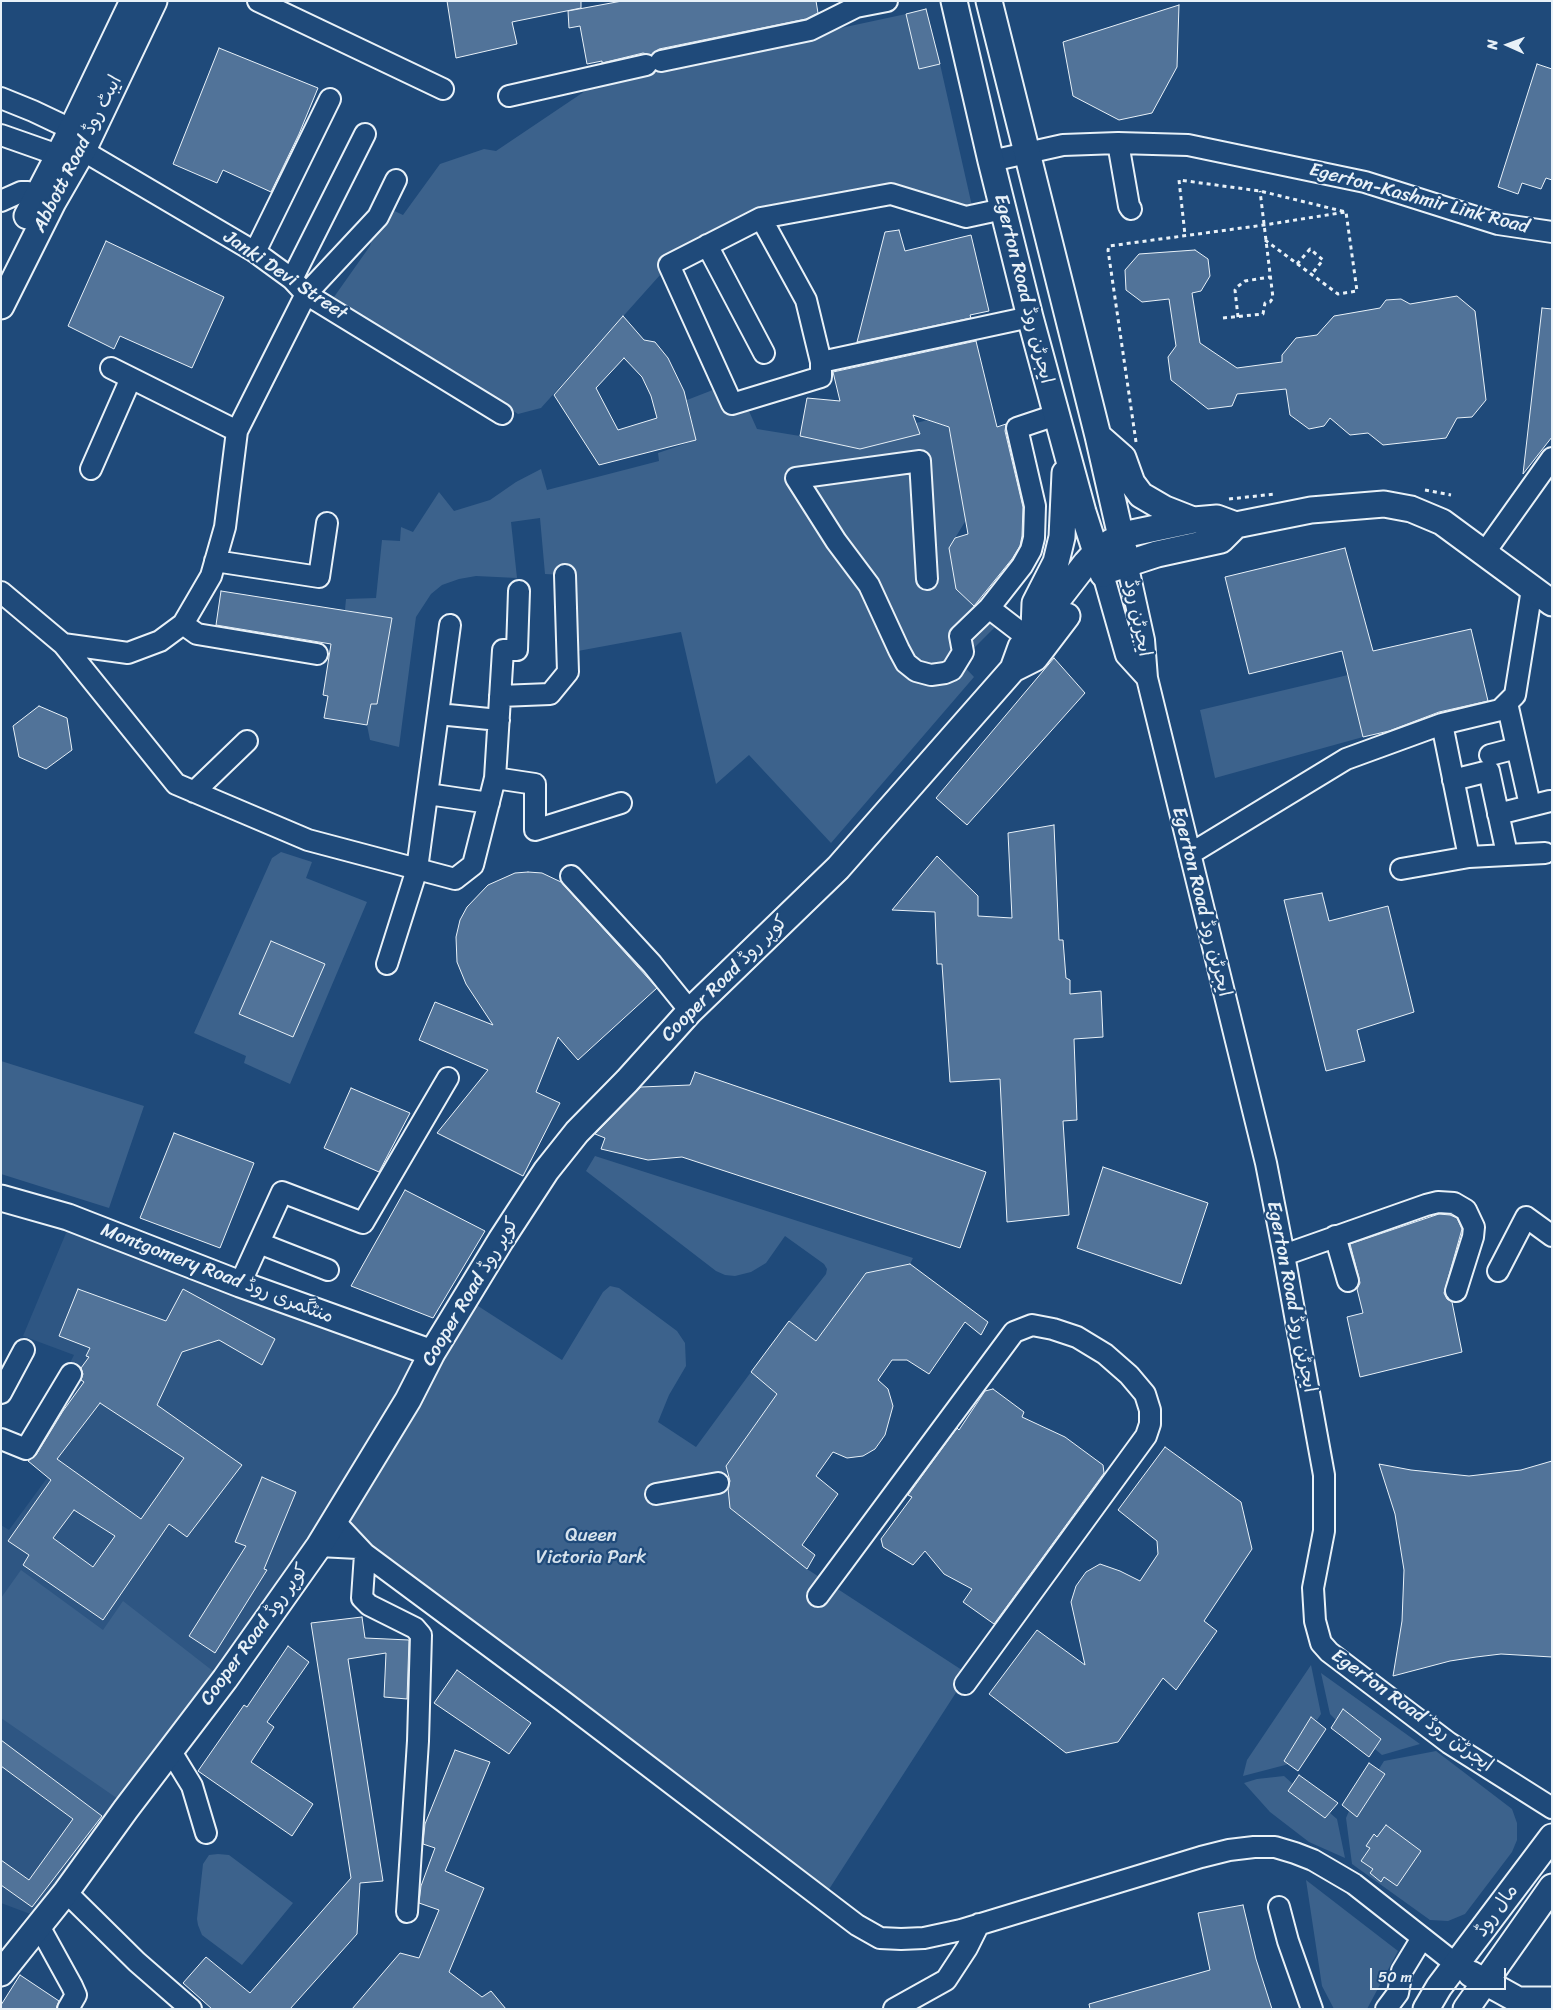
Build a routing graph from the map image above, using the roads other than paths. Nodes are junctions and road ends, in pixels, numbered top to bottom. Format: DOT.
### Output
graph roads {
  1 [pos="133,1"];
  2 [pos="154,1"];
  3 [pos="258,1"];
  4 [pos="887,1"];
  5 [pos="954,1"];
  6 [pos="989,1"];
  7 [pos="443,89"];
  8 [pos="509,96"];
  9 [pos="1,98"];
  10 [pos="330,99"];
  11 [pos="365,134"];
  12 [pos="1,135"];
  13 [pos="1118,143"];
  14 [pos="69,144"];
  15 [pos="1026,152"];
  16 [pos="990,161"];
  17 [pos="396,180"];
  18 [pos="45,198"];
  19 [pos="1,201"];
  20 [pos="1003,209"];
  21 [pos="1131,209"];
  22 [pos="762,218"];
  23 [pos="1552,232"];
  24 [pos="708,245"];
  25 [pos="255,252"];
  26 [pos="1,268"];
  27 [pos="292,279"];
  28 [pos="306,294"];
  29 [pos="1,306"];
  30 [pos="1030,317"];
  31 [pos="764,353"];
  32 [pos="821,362"];
  33 [pos="111,368"];
  34 [pos="131,378"];
  35 [pos="502,414"];
  36 [pos="1056,415"];
  37 [pos="237,431"];
  38 [pos="1098,436"];
  39 [pos="1066,451"];
  40 [pos="1552,458"];
  41 [pos="91,468"];
  42 [pos="1194,520"];
  43 [pos="327,523"];
  44 [pos="1236,525"];
  45 [pos="1122,537"];
  46 [pos="1485,552"];
  47 [pos="215,561"];
  48 [pos="1127,563"];
  49 [pos="1099,564"];
  50 [pos="565,575"];
  51 [pos="927,579"];
  52 [pos="1532,589"];
  53 [pos="1,592"];
  54 [pos="519,592"];
  55 [pos="1552,603"];
  56 [pos="990,608"];
  57 [pos="183,624"];
  58 [pos="450,625"];
  59 [pos="1031,634"];
  60 [pos="63,644"];
  61 [pos="317,654"];
  62 [pos="1013,669"];
  63 [pos="1147,678"];
  64 [pos="500,696"];
  65 [pos="1507,703"];
  66 [pos="438,714"];
  67 [pos="499,720"];
  68 [pos="1442,724"];
  69 [pos="247,741"];
  70 [pos="1517,748"];
  71 [pos="1490,755"];
  72 [pos="495,778"];
  73 [pos="1453,780"];
  74 [pos="194,792"];
  75 [pos="428,794"];
  76 [pos="1550,801"];
  77 [pos="489,803"];
  78 [pos="621,803"];
  79 [pos="1530,805"];
  80 [pos="1498,814"];
  81 [pos="1544,853"];
  82 [pos="1190,854"];
  83 [pos="1508,854"];
  84 [pos="1469,857"];
  85 [pos="417,869"];
  86 [pos="1400,869"];
  87 [pos="571,876"];
  88 [pos="387,964"];
  89 [pos="690,1011"];
  90 [pos="448,1078"];
  91 [pos="1,1198"];
  92 [pos="1335,1236"];
  93 [pos="1552,1236"];
  94 [pos="259,1243"];
  95 [pos="1284,1255"];
  96 [pos="328,1270"];
  97 [pos="1498,1271"];
  98 [pos="1348,1280"];
  99 [pos="240,1284"];
  100 [pos="1456,1291"];
  101 [pos="24,1350"];
  102 [pos="432,1353"];
  103 [pos="70,1374"];
  104 [pos="1,1393"];
  105 [pos="1,1439"];
  106 [pos="718,1483"];
  107 [pos="656,1494"];
  108 [pos="335,1522"];
  109 [pos="319,1546"];
  110 [pos="361,1551"];
  111 [pos="818,1596"];
  112 [pos="965,1684"];
  113 [pos="170,1750"];
  114 [pos="1549,1802"];
  115 [pos="206,1833"];
  116 [pos="1552,1837"];
  117 [pos="1552,1887"];
  118 [pos="66,1892"];
  119 [pos="1279,1907"];
  120 [pos="407,1912"];
  121 [pos="979,1924"];
  122 [pos="39,1926"];
  123 [pos="1422,1938"];
  124 [pos="1457,1965"];
  125 [pos="1,1973"];
  126 [pos="1484,1982"];
  127 [pos="1552,2000"];
  128 [pos="68,2009"];
  129 [pos="191,2009"];
  130 [pos="894,2009"];
  131 [pos="1312,2009"];
  132 [pos="1386,2009"];
  133 [pos="1426,2009"];
  134 [pos="1466,2009"];
  1 -- 14 [label="main road, Abbott Road ایبٹ روڈ"];
  2 -- 14 [label="main road, Abbott Road ایبٹ روڈ"];
  3 -- 7 [label="street"];
  4 -- 8 [label="street"];
  5 -- 16 [label="main road, Egerton Road ایجرٹن روڈ"];
  6 -- 15 [label="main road, Egerton Road ایجرٹن روڈ"];
  9 -- 14 [label="street"];
  10 -- 25 [label="street"];
  11 -- 27 [label="street"];
  12 -- 14 [label="street"];
  13 -- 15 [label="street, Egerton-Kashmir Link Road"];
  13 -- 21 [label="street"];
  13 -- 23 [label="street, Egerton-Kashmir Link Road"];
  14 -- 18 [label="main road, Abbott Road ایبٹ روڈ"];
  14 -- 25 [label="street, Janki Devi Street"];
  15 -- 16 [label="street, Egerton-Kashmir Link Road"];
  15 -- 38 [label="main road, Egerton Road ایجرٹن روڈ"];
  16 -- 20 [label="main road, Egerton Road ایجرٹن روڈ"];
  17 -- 28 [label="street"];
  18 -- 19 [label="street"];
  18 -- 26 [label="main road, Abbott Road ایبٹ روڈ"];
  18 -- 29 [label="main road, Abbott Road ایبٹ روڈ"];
  20 -- 22 [label="street"];
  20 -- 30 [label="main road, Egerton Road ایجرٹن روڈ"];
  22 -- 24 [label="street"];
  22 -- 32 [label="street"];
  24 -- 31 [label="street"];
  24 -- 32 [label="street"];
  25 -- 27 [label="street, Janki Devi Street"];
  27 -- 28 [label="street, Janki Devi Street"];
  28 -- 35 [label="street, Janki Devi Street"];
  28 -- 37 [label="street"];
  30 -- 32 [label="street"];
  30 -- 36 [label="main road, Egerton Road ایجرٹن روڈ"];
  33 -- 34 [label="street"];
  34 -- 37 [label="street"];
  34 -- 41 [label="street"];
  36 -- 39 [label="main road, Egerton Road ایجرٹن روڈ"];
  36 -- 56 [label="street"];
  37 -- 47 [label="street"];
  38 -- 42 [label="main road"];
  38 -- 45 [label="main road, Egerton Road ایجرٹن روڈ"];
  39 -- 49 [label="main road, Egerton Road ایجرٹن روڈ"];
  39 -- 59 [label="main road"];
  40 -- 46 [label="street"];
  42 -- 44 [label="main road"];
  42 -- 45 [label="main road"];
  43 -- 47 [label="street"];
  44 -- 46 [label="main road"];
  44 -- 48 [label="main road"];
  45 -- 48 [label="main road, Egerton Road ایجرٹن روڈ"];
  45 -- 49 [label="main road"];
  46 -- 52 [label="main road"];
  47 -- 57 [label="street"];
  48 -- 49 [label="main road"];
  48 -- 63 [label="street, ایجرٹن روڈ"];
  49 -- 59 [label="main road, Cooper Road کوپر روڈ"];
  49 -- 62 [label="main road, Cooper Road کوپر روڈ"];
  49 -- 63 [label="street, ایجرٹن روڈ"];
  50 -- 64 [label="street"];
  51 -- 56 [label="street"];
  52 -- 55 [label="main road"];
  52 -- 65 [label="street"];
  53 -- 60 [label="street"];
  54 -- 64 [label="street"];
  56 -- 59 [label="street"];
  57 -- 60 [label="street"];
  57 -- 61 [label="street"];
  58 -- 66 [label="street"];
  59 -- 62 [label="main road, Cooper Road کوپر روڈ"];
  60 -- 74 [label="street"];
  62 -- 89 [label="main road, Cooper Road کوپر روڈ"];
  63 -- 82 [label="street, Egerton Road ایجرٹن روڈ"];
  64 -- 67 [label="street"];
  65 -- 68 [label="street"];
  65 -- 70 [label="street"];
  66 -- 67 [label="street"];
  66 -- 75 [label="street"];
  67 -- 72 [label="street"];
  68 -- 73 [label="street"];
  68 -- 82 [label="street"];
  69 -- 74 [label="street"];
  70 -- 71 [label="street"];
  70 -- 79 [label="street"];
  72 -- 77 [label="street"];
  72 -- 78 [label="street"];
  73 -- 80 [label="street"];
  73 -- 84 [label="street"];
  74 -- 85 [label="street"];
  75 -- 77 [label="street"];
  75 -- 85 [label="street"];
  76 -- 79 [label="street"];
  77 -- 85 [label="street"];
  79 -- 80 [label="street"];
  80 -- 83 [label="street"];
  81 -- 83 [label="street"];
  82 -- 95 [label="street, Egerton Road ایجرٹن روڈ"];
  83 -- 84 [label="street"];
  84 -- 86 [label="street"];
  85 -- 88 [label="street"];
  87 -- 89 [label="street"];
  89 -- 102 [label="main road, Cooper Road کوپر روڈ"];
  90 -- 94 [label="street"];
  91 -- 99 [label="main road, Montgomery Road منٹگمری روڈ"];
  92 -- 95 [label="street"];
  92 -- 98 [label="street"];
  92 -- 100 [label="street"];
  93 -- 97 [label="street"];
  94 -- 96 [label="street"];
  94 -- 99 [label="street"];
  95 -- 114 [label="street, Egerton Road ایجرٹن روڈ"];
  99 -- 102 [label="main road, Montgomery Road منٹگمری روڈ"];
  101 -- 104 [label="street"];
  102 -- 108 [label="main road, Cooper Road کوپر روڈ"];
  103 -- 105 [label="street"];
  106 -- 107 [label="street"];
  108 -- 109 [label="main road, Cooper Road کوپر روڈ"];
  108 -- 110 [label="street"];
  109 -- 110 [label="street"];
  109 -- 113 [label="main road, Cooper Road کوپر روڈ"];
  110 -- 120 [label="street"];
  110 -- 121 [label="street"];
  111 -- 112 [label="street"];
  113 -- 115 [label="street"];
  113 -- 118 [label="main road, Cooper Road کوپر روڈ"];
  116 -- 124 [label="main road, مال روڈ"];
  117 -- 126 [label="main road, مال روڈ"];
  118 -- 122 [label="main road, Cooper Road کوپر روڈ"];
  118 -- 129 [label="street"];
  119 -- 131 [label="street"];
  121 -- 123 [label="street"];
  121 -- 130 [label="street"];
  122 -- 125 [label="main road, Cooper Road کوپر روڈ"];
  122 -- 128 [label="street"];
  123 -- 124 [label="street"];
  123 -- 132 [label="street"];
  124 -- 126 [label="main road"];
  124 -- 133 [label="main road, مال روڈ"];
  126 -- 127 [label="main road"];
  126 -- 134 [label="main road, مال روڈ"];
}
